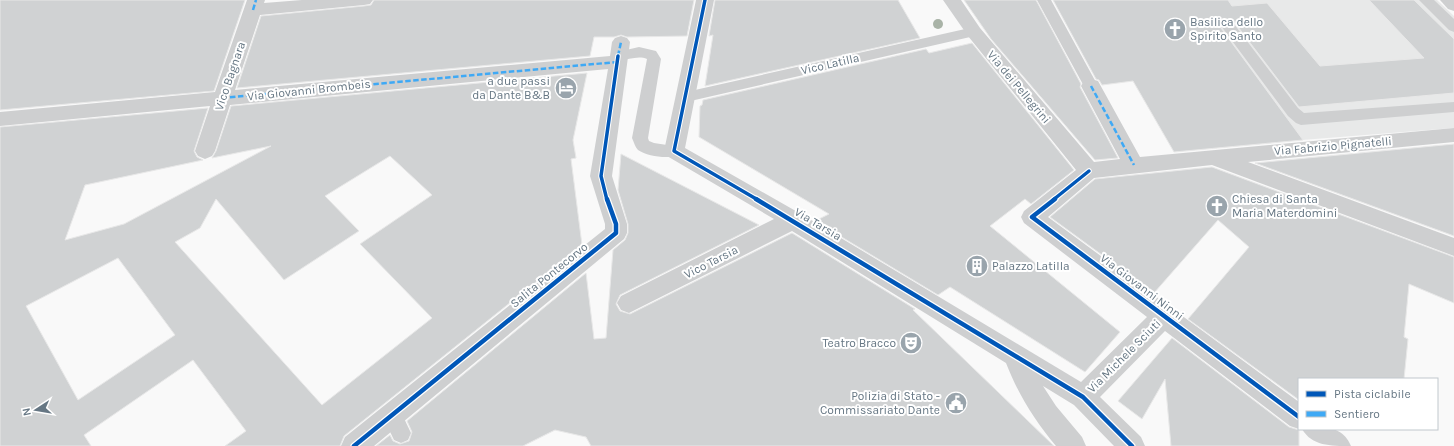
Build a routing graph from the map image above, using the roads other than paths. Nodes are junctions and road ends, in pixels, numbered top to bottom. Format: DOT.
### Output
graph roads {
  1 [pos="364,0"];
  2 [pos="704,0"];
  3 [pos="952,0"];
  4 [pos="1044,0"];
  5 [pos="1426,0"];
  6 [pos="1449,0"];
  7 [pos="255,5"];
  8 [pos="1454,5"];
  9 [pos="1229,27"];
  10 [pos="1454,27"];
  11 [pos="974,32"];
  12 [pos="619,53"];
  13 [pos="1091,86"];
  14 [pos="686,96"];
  15 [pos="222,98"];
  16 [pos="1454,106"];
  17 [pos="0,119"];
  18 [pos="1454,135"];
  19 [pos="205,151"];
  20 [pos="674,151"];
  21 [pos="1212,158"];
  22 [pos="1134,165"];
  23 [pos="1089,171"];
  24 [pos="793,220"];
  25 [pos="1454,247"];
  26 [pos="629,303"];
  27 [pos="1164,316"];
  28 [pos="1016,356"];
  29 [pos="1083,397"];
  30 [pos="1298,416"];
  31 [pos="1317,430"];
  32 [pos="354,446"];
  33 [pos="1073,446"];
  34 [pos="1132,446"];
  35 [pos="1338,446"];
  1 -- 7 [label="street"];
  2 -- 14 [label="street"];
  3 -- 11 [label="street, Via dei Pellegrini"];
  4 -- 13 [label="lane"];
  5 -- 10 [label="lane"];
  6 -- 8 [label="street"];
  7 -- 15 [label="street, Vico Bagnara"];
  9 -- 16 [label="lane"];
  11 -- 14 [label="lane, Vico Latilla"];
  11 -- 23 [label="street, Via dei Pellegrini"];
  12 -- 15 [label="street, Via Giovanni Brombeis"];
  12 -- 20 [label="lane, Via Tarsia"];
  12 -- 32 [label="street, Salita Pontecorvo"];
  13 -- 22 [label="street"];
  14 -- 20 [label="street"];
  15 -- 17 [label="street, Via Giovanni Brombeis"];
  15 -- 19 [label="street, Vico Bagnara"];
  18 -- 21 [label="street, Via Fabrizio Pignatelli"];
  20 -- 24 [label="street, Via Tarsia"];
  21 -- 22 [label="street, Via Fabrizio Pignatelli"];
  21 -- 25 [label="street"];
  22 -- 23 [label="street, Via Fabrizio Pignatelli"];
  23 -- 27 [label="street, Via Giovanni Ninni"];
  24 -- 26 [label="street, Vico Tarsia"];
  24 -- 28 [label="street, Via Tarsia"];
  27 -- 29 [label="street, Via Michele Sciuti"];
  27 -- 30 [label="street, Via Giovanni Ninni"];
  28 -- 29 [label="street, Via Tarsia"];
  28 -- 33 [label="street"];
  29 -- 34 [label="street, Via Tarsia"];
  31 -- 35 [label="street"];
}
